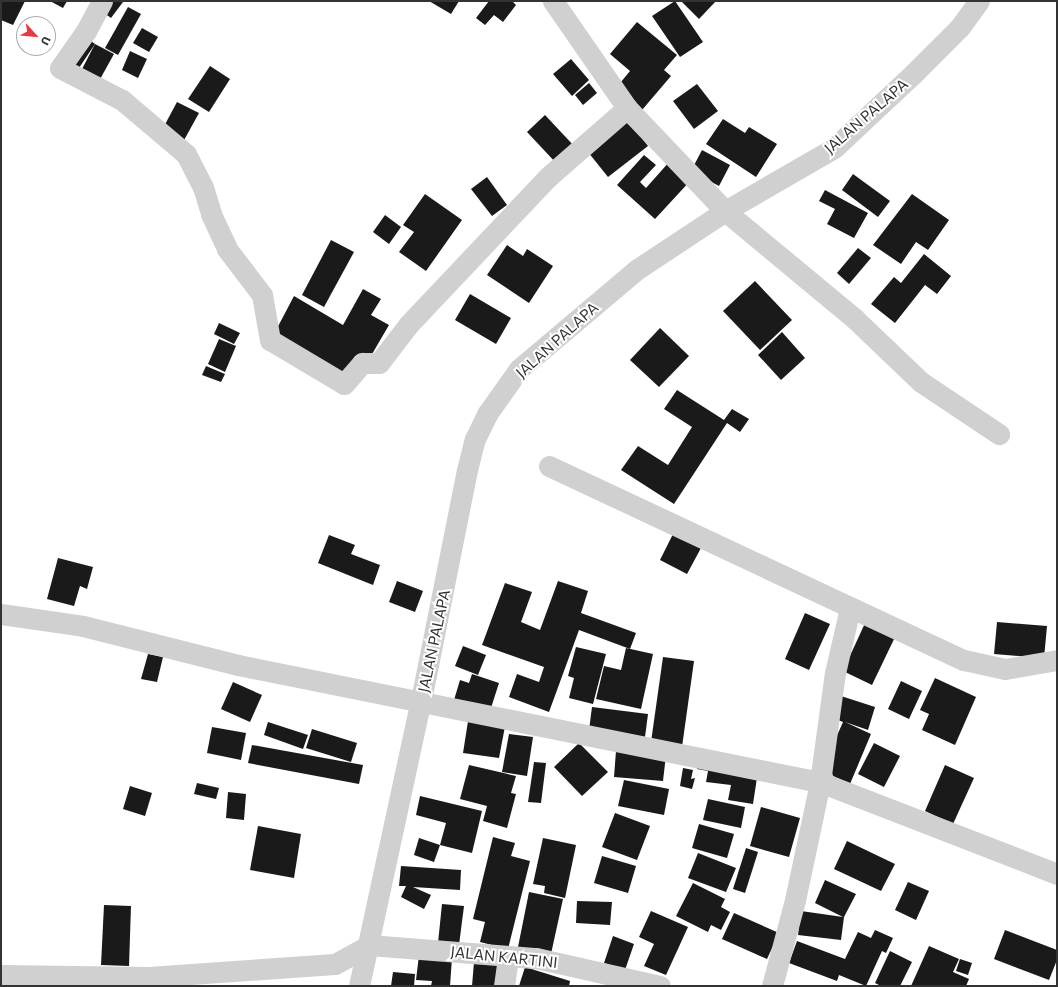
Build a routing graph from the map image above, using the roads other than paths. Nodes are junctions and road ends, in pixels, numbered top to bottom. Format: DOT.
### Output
graph roads {
  1 [pos="102,1"];
  2 [pos="553,1"];
  3 [pos="979,1"];
  4 [pos="627,108"];
  5 [pos="725,211"];
  6 [pos="999,434"];
  7 [pos="549,466"];
  8 [pos="850,608"];
  9 [pos="1,614"];
  10 [pos="1057,660"];
  11 [pos="421,700"];
  12 [pos="820,782"];
  13 [pos="1057,874"];
  14 [pos="369,945"];
  15 [pos="508,956"];
  16 [pos="1,974"];
  17 [pos="647,984"];
  18 [pos="359,986"];
  19 [pos="504,986"];
  20 [pos="772,986"];
  1 -- 4 [label="street"];
  2 -- 4 [label="street"];
  3 -- 5 [label="street, JALAN PALAPA"];
  4 -- 5 [label="street"];
  5 -- 6 [label="street"];
  5 -- 11 [label="street, JALAN PALAPA"];
  7 -- 8 [label="street"];
  8 -- 10 [label="street"];
  8 -- 12 [label="street"];
  9 -- 11 [label="street"];
  11 -- 12 [label="street"];
  11 -- 14 [label="street, JALAN PALAPA"];
  12 -- 13 [label="street"];
  12 -- 20 [label="street"];
  14 -- 15 [label="street, JALAN KARTINI"];
  14 -- 16 [label="street"];
  14 -- 18 [label="street, JALAN PALAPA"];
  15 -- 17 [label="street, JALAN KARTINI"];
  15 -- 19 [label="street"];
}
